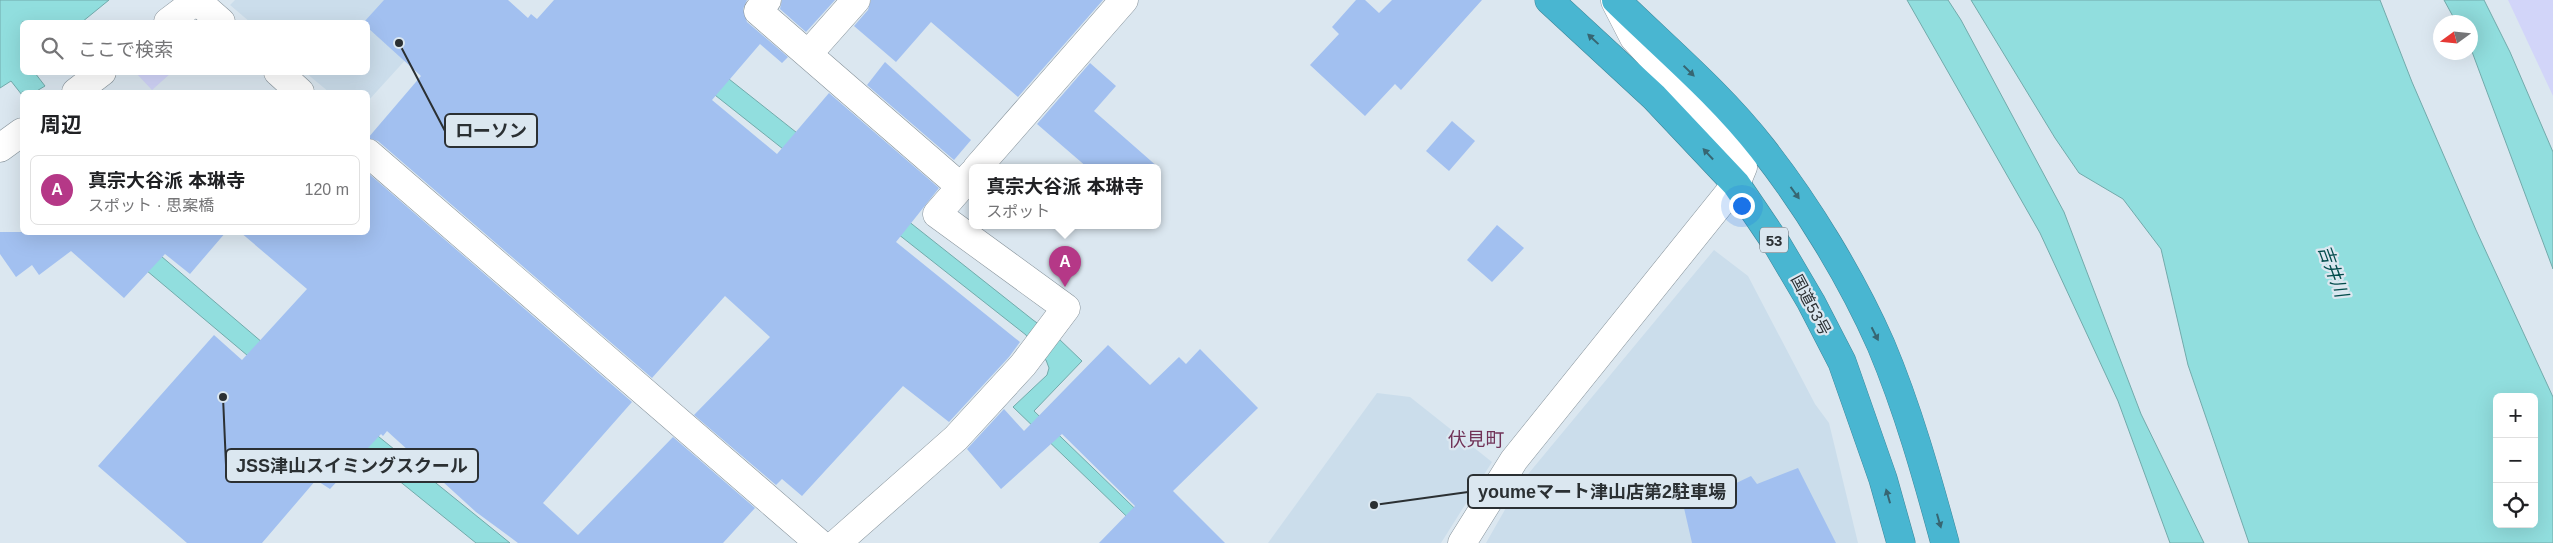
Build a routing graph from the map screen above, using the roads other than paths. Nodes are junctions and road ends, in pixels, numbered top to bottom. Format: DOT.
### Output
graph roads {
  1 [pos="197,0"];
  2 [pos="767,0"];
  3 [pos="856,0"];
  4 [pos="1124,0"];
  5 [pos="1549,0"];
  6 [pos="1615,0"];
  7 [pos="171,20"];
  8 [pos="219,20"];
  9 [pos="809,53"];
  10 [pos="98,75"];
  11 [pos="281,75"];
  12 [pos="79,90"];
  13 [pos="298,90"];
  14 [pos="20,133"];
  15 [pos="0,148"];
  16 [pos="370,155"];
  17 [pos="980,164"];
  18 [pos="969,175"];
  19 [pos="969,177"];
  20 [pos="1736,184"];
  21 [pos="819,543"];
  22 [pos="837,543"];
  23 [pos="1462,543"];
  24 [pos="1901,543"];
  25 [pos="1946,543"];
  1 -- 7 [label="street"];
  1 -- 8 [label="street"];
  2 -- 9 [label="street"];
  3 -- 9 [label="street"];
  4 -- 17 [label="street"];
  20 -- 5 [label="highway, 国道53号 / 53, one-way"];
  6 -- 20 [label="street"];
  6 -- 25 [label="highway, one-way"];
  9 -- 18 [label="street"];
  10 -- 12 [label="street"];
  11 -- 13 [label="street"];
  14 -- 15 [label="street"];
  16 -- 21 [label="street"];
  19 -- 22 [label="street"];
  20 -- 23 [label="street"];
  24 -- 20 [label="highway, 国道53号 / 53, one-way"];
}
